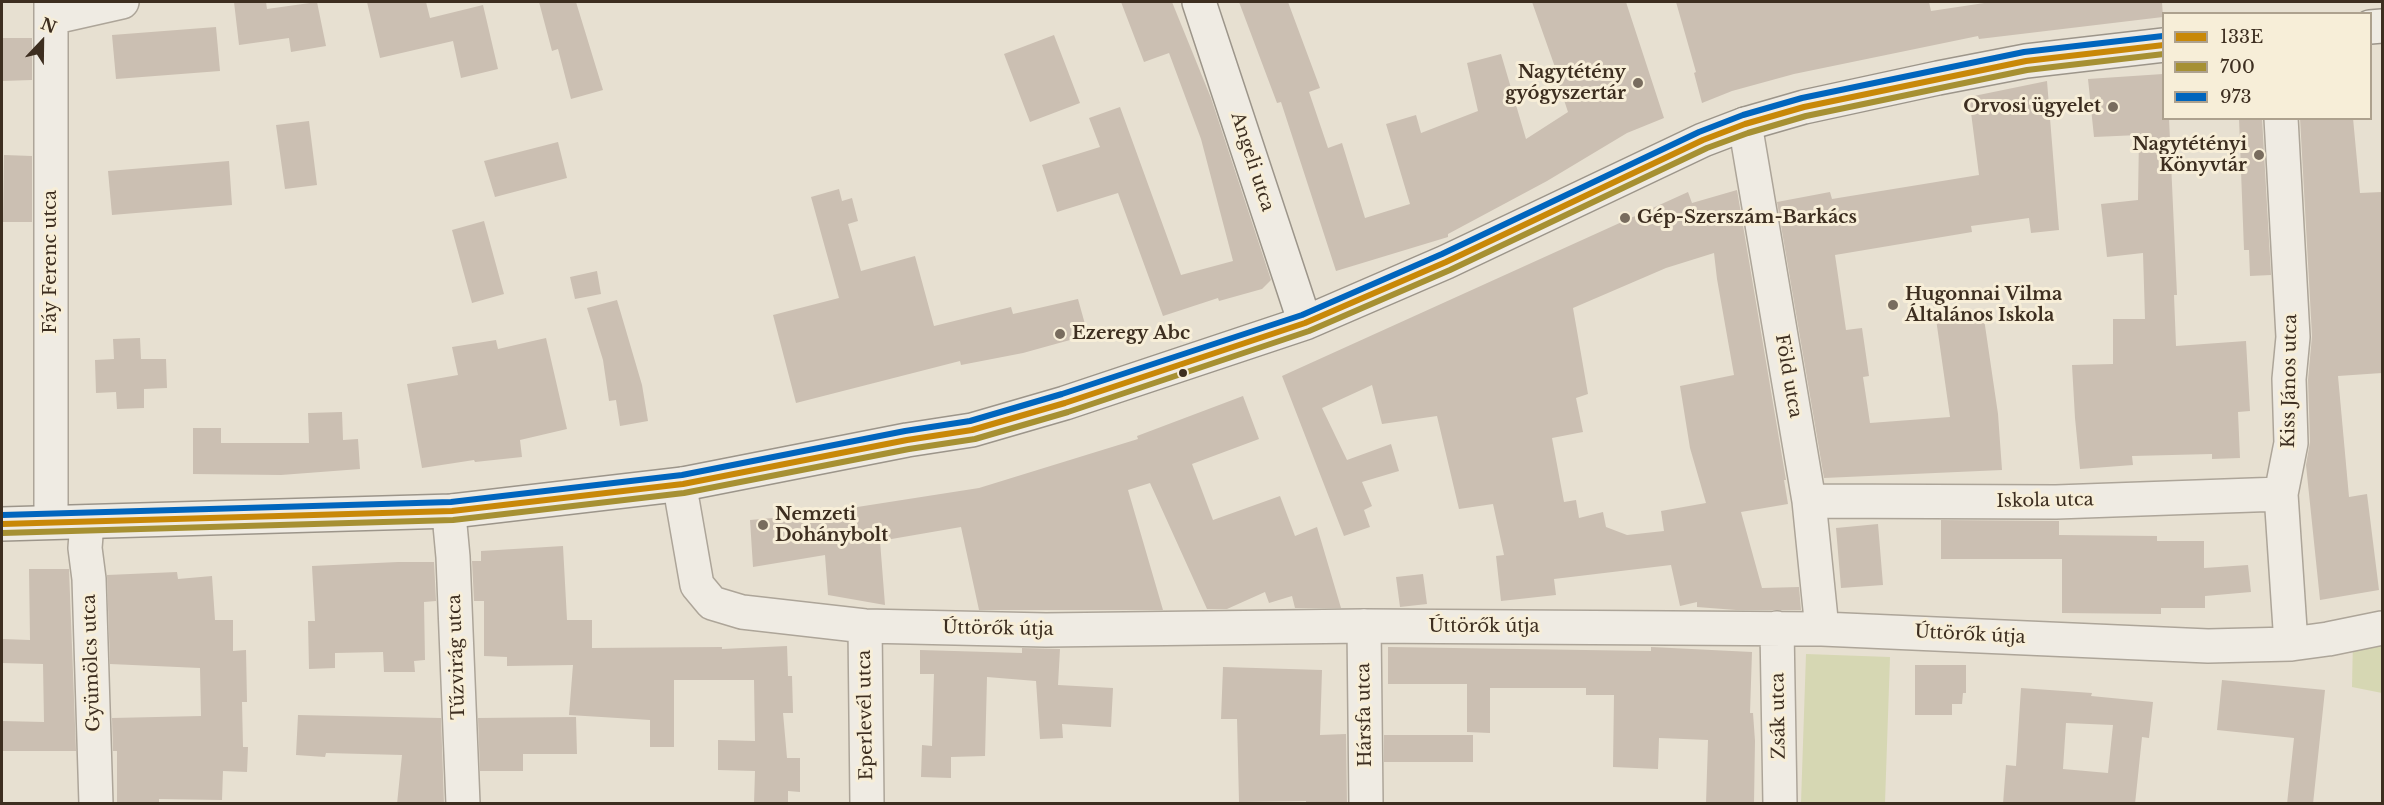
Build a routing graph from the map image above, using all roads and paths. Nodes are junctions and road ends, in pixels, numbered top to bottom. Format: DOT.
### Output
graph roads {
  1 [pos="122,2"];
  2 [pos="1198,2"];
  3 [pos="51,10"];
  4 [pos="2162,45"];
  5 [pos="2281,120"];
  6 [pos="1745,124"];
  7 [pos="1305,323"];
  8 [pos="683,484"];
  9 [pos="2281,494"];
  10 [pos="1809,501"];
  11 [pos="452,511"];
  12 [pos="51,522"];
  13 [pos="87,522"];
  14 [pos="2,524"];
  15 [pos="865,626"];
  16 [pos="1364,626"];
  17 [pos="1777,628"];
  18 [pos="1822,628"];
  19 [pos="2382,628"];
  20 [pos="2291,644"];
  21 [pos="96,804"];
  22 [pos="463,804"];
  23 [pos="867,804"];
  24 [pos="1366,804"];
  25 [pos="1780,804"];
  1 -- 3 [label="street"];
  2 -- 7 [label="street, Angeli utca"];
  3 -- 12 [label="street, Fáy Ferenc utca"];
  4 -- 6 [label="street"];
  5 -- 9 [label="street, Kiss János utca"];
  6 -- 7 [label="street"];
  6 -- 10 [label="street, Föld utca"];
  7 -- 8 [label="street"];
  8 -- 11 [label="street"];
  8 -- 15 [label="street, Úttörők útja"];
  9 -- 10 [label="street, Iskola utca"];
  9 -- 20 [label="street, Kiss János utca"];
  10 -- 18 [label="street, Föld utca"];
  11 -- 13 [label="street"];
  11 -- 22 [label="street, Tűzvirág utca"];
  12 -- 13 [label="street"];
  12 -- 14 [label="street"];
  13 -- 21 [label="street, Gyümölcs utca"];
  15 -- 16 [label="street, Úttörők útja"];
  15 -- 23 [label="street, Eperlevél utca"];
  16 -- 17 [label="street, Úttörők útja"];
  16 -- 24 [label="street, Hársfa utca"];
  17 -- 18 [label="street, Úttörők útja"];
  17 -- 25 [label="street, Zsák utca"];
  18 -- 20 [label="street, Úttörők útja"];
  19 -- 20 [label="street, Úttörők útja"];
}
